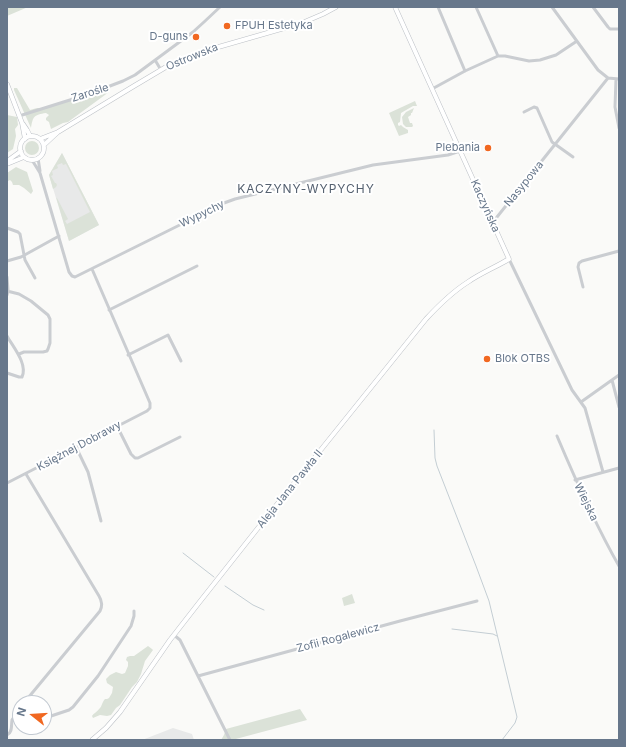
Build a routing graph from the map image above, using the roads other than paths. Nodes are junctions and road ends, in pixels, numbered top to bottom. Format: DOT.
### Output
graph roads {
  1 [pos="220,7"];
  2 [pos="336,7"];
  3 [pos="395,7"];
  4 [pos="438,7"];
  5 [pos="476,7"];
  6 [pos="552,7"];
  7 [pos="593,7"];
  8 [pos="619,30"];
  9 [pos="577,41"];
  10 [pos="498,56"];
  11 [pos="155,60"];
  12 [pos="161,70"];
  13 [pos="465,71"];
  14 [pos="608,78"];
  15 [pos="617,79"];
  16 [pos="7,84"];
  17 [pos="432,89"];
  18 [pos="524,112"];
  19 [pos="19,116"];
  20 [pos="22,124"];
  21 [pos="619,128"];
  22 [pos="58,132"];
  23 [pos="30,136"];
  24 [pos="25,139"];
  25 [pos="40,139"];
  26 [pos="44,145"];
  27 [pos="555,145"];
  28 [pos="21,151"];
  29 [pos="460,151"];
  30 [pos="24,157"];
  31 [pos="38,158"];
  32 [pos="573,158"];
  33 [pos="32,160"];
  34 [pos="7,164"];
  35 [pos="40,173"];
  36 [pos="493,224"];
  37 [pos="7,228"];
  38 [pos="59,236"];
  39 [pos="619,251"];
  40 [pos="24,255"];
  41 [pos="509,259"];
  42 [pos="7,261"];
  43 [pos="197,266"];
  44 [pos="92,269"];
  45 [pos="7,278"];
  46 [pos="35,278"];
  47 [pos="583,287"];
  48 [pos="7,293"];
  49 [pos="109,310"];
  50 [pos="7,336"];
  51 [pos="19,354"];
  52 [pos="128,355"];
  53 [pos="181,361"];
  54 [pos="7,373"];
  55 [pos="619,375"];
  56 [pos="612,380"];
  57 [pos="581,402"];
  58 [pos="619,407"];
  59 [pos="117,426"];
  60 [pos="557,436"];
  61 [pos="180,437"];
  62 [pos="76,447"];
  63 [pos="619,468"];
  64 [pos="604,472"];
  65 [pos="26,474"];
  66 [pos="576,480"];
  67 [pos="7,483"];
  68 [pos="101,521"];
  69 [pos="619,566"];
  70 [pos="477,601"];
  71 [pos="134,611"];
  72 [pos="174,635"];
  73 [pos="198,676"];
  74 [pos="30,695"];
  75 [pos="52,716"];
  76 [pos="92,740"];
  77 [pos="230,740"];
  1 -- 11 [label="street, Zarośle"];
  2 -- 12 [label="street, Ostrowska"];
  3 -- 17 [label="street, Kaczyńska"];
  4 -- 13 [label="street"];
  5 -- 10 [label="street"];
  6 -- 9 [label="street"];
  7 -- 8 [label="street"];
  9 -- 10 [label="street"];
  9 -- 14 [label="street"];
  10 -- 13 [label="street"];
  11 -- 12 [label="street"];
  11 -- 19 [label="street, Zarośle"];
  12 -- 22 [label="street, Ostrowska"];
  13 -- 17 [label="street"];
  14 -- 15 [label="street"];
  14 -- 27 [label="street, Nasypowa"];
  15 -- 21 [label="street"];
  16 -- 19 [label="street"];
  17 -- 29 [label="street, Kaczyńska"];
  18 -- 27 [label="street"];
  19 -- 20 [label="street"];
  20 -- 23 [label="street"];
  20 -- 24 [label="street"];
  22 -- 25 [label="street, Ostrowska"];
  22 -- 26 [label="street, Ostrowska"];
  23 -- 24 [label="street"];
  23 -- 25 [label="street"];
  24 -- 28 [label="street"];
  25 -- 26 [label="street"];
  26 -- 31 [label="street"];
  27 -- 32 [label="street"];
  27 -- 36 [label="street, Nasypowa"];
  28 -- 30 [label="street"];
  28 -- 34 [label="street"];
  29 -- 36 [label="street, Kaczyńska"];
  29 -- 44 [label="street, Wypychy"];
  30 -- 33 [label="street"];
  30 -- 34 [label="street"];
  31 -- 33 [label="street"];
  31 -- 35 [label="street"];
  33 -- 35 [label="street"];
  35 -- 38 [label="street"];
  36 -- 41 [label="street, Kaczyńska"];
  37 -- 40 [label="street"];
  38 -- 40 [label="street"];
  38 -- 44 [label="street, Wypychy"];
  39 -- 47 [label="street"];
  40 -- 42 [label="street"];
  40 -- 46 [label="street"];
  41 -- 57 [label="street, Kaczyńska"];
  41 -- 72 [label="street, Aleja Jana Pawła II"];
  43 -- 49 [label="street"];
  44 -- 49 [label="street"];
  45 -- 48 [label="street"];
  48 -- 51 [label="street"];
  49 -- 52 [label="street"];
  50 -- 51 [label="street"];
  51 -- 54 [label="street"];
  52 -- 53 [label="street"];
  52 -- 59 [label="street, Księżnej Dobrawy"];
  55 -- 56 [label="street"];
  56 -- 57 [label="street"];
  56 -- 58 [label="street"];
  57 -- 64 [label="street, Kaczyńska"];
  59 -- 61 [label="street"];
  59 -- 62 [label="street, Księżnej Dobrawy"];
  60 -- 66 [label="street, Wiejska"];
  62 -- 65 [label="street, Księżnej Dobrawy"];
  62 -- 68 [label="street"];
  63 -- 64 [label="street"];
  64 -- 66 [label="street"];
  65 -- 67 [label="street, Księżnej Dobrawy"];
  65 -- 74 [label="street"];
  66 -- 69 [label="street, Wiejska"];
  70 -- 73 [label="street, Zofii Rogalewicz"];
  71 -- 75 [label="street"];
  72 -- 73 [label="street"];
  72 -- 76 [label="street, Aleja Jana Pawła II"];
  73 -- 77 [label="street"];
}
